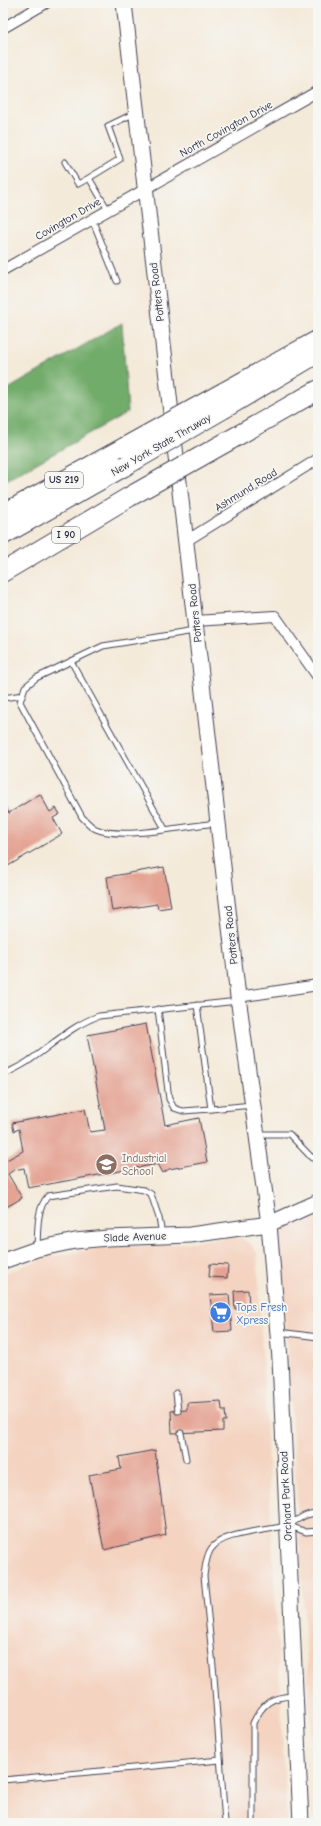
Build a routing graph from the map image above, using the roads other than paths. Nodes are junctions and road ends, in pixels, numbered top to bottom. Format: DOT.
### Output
graph roads {
  1 [pos="46,3"];
  2 [pos="124,3"];
  3 [pos="3,28"];
  4 [pos="318,91"];
  5 [pos="136,112"];
  6 [pos="65,162"];
  7 [pos="89,178"];
  8 [pos="145,188"];
  9 [pos="108,210"];
  10 [pos="92,219"];
  11 [pos="3,270"];
  12 [pos="117,281"];
  13 [pos="318,340"];
  14 [pos="318,353"];
  15 [pos="318,390"];
  16 [pos="225,400"];
  17 [pos="318,459"];
  18 [pos="3,514"];
  19 [pos="3,535"];
  20 [pos="186,541"];
  21 [pos="3,572"];
  22 [pos="196,626"];
  23 [pos="71,661"];
  24 [pos="318,678"];
  25 [pos="23,695"];
  26 [pos="3,698"];
  27 [pos="218,822"];
  28 [pos="165,829"];
  29 [pos="318,985"];
  30 [pos="238,999"];
  31 [pos="197,1005"];
  32 [pos="158,1009"];
  33 [pos="3,1075"];
  34 [pos="252,1105"];
  35 [pos="211,1109"];
  36 [pos="256,1134"];
  37 [pos="318,1155"];
  38 [pos="318,1202"];
  39 [pos="269,1224"];
  40 [pos="163,1237"];
  41 [pos="37,1249"];
  42 [pos="3,1261"];
  43 [pos="278,1332"];
  44 [pos="318,1337"];
  45 [pos="176,1392"];
  46 [pos="178,1410"];
  47 [pos="181,1433"];
  48 [pos="186,1459"];
  49 [pos="318,1513"];
  50 [pos="287,1525"];
  51 [pos="318,1531"];
  52 [pos="295,1696"];
  53 [pos="220,1760"];
  54 [pos="3,1780"];
  55 [pos="225,1823"];
  56 [pos="252,1823"];
  57 [pos="301,1823"];
  1 -- 3 [label="street"];
  2 -- 5 [label="street, Potters Road"];
  4 -- 8 [label="street, North Covington Drive"];
  5 -- 7 [label="lane"];
  5 -- 8 [label="street, Potters Road"];
  6 -- 7 [label="lane"];
  7 -- 9 [label="lane"];
  8 -- 9 [label="street, Covington Drive"];
  8 -- 20 [label="street, Potters Road"];
  9 -- 10 [label="street, Covington Drive"];
  10 -- 11 [label="street, Covington Drive"];
  10 -- 12 [label="lane"];
  13 -- 16 [label="highway, US 219"];
  14 -- 16 [label="highway, New York State Thruway"];
  15 -- 21 [label="highway, I 90, bridge"];
  16 -- 18 [label="highway, US 219, bridge"];
  16 -- 19 [label="highway, New York State Thruway, bridge"];
  17 -- 20 [label="street, Ashmund Road"];
  20 -- 22 [label="street, Potters Road"];
  22 -- 23 [label="lane"];
  22 -- 24 [label="street"];
  22 -- 27 [label="street, Potters Road"];
  23 -- 25 [label="lane"];
  23 -- 28 [label="lane"];
  25 -- 26 [label="lane"];
  25 -- 28 [label="lane"];
  27 -- 28 [label="lane"];
  27 -- 30 [label="street, Potters Road"];
  29 -- 30 [label="street"];
  30 -- 31 [label="lane"];
  30 -- 34 [label="street, Potters Road"];
  31 -- 32 [label="lane"];
  31 -- 35 [label="lane"];
  32 -- 33 [label="lane"];
  32 -- 35 [label="lane"];
  34 -- 35 [label="lane"];
  34 -- 36 [label="street, Potters Road"];
  36 -- 37 [label="lane"];
  36 -- 39 [label="street, Potters Road"];
  38 -- 39 [label="street"];
  39 -- 40 [label="street, Slade Avenue"];
  39 -- 43 [label="street, Orchard Park Road"];
  40 -- 41 [label="street, Slade Avenue"];
  40 -- 41 [label="lane"];
  41 -- 42 [label="street, Slade Avenue"];
  43 -- 44 [label="lane"];
  43 -- 50 [label="street, Orchard Park Road"];
  45 -- 46 [label="lane"];
  47 -- 48 [label="lane"];
  49 -- 50 [label="lane"];
  50 -- 51 [label="lane"];
  50 -- 52 [label="street, Orchard Park Road"];
  50 -- 53 [label="lane"];
  52 -- 56 [label="lane"];
  52 -- 57 [label="street, Orchard Park Road"];
  53 -- 54 [label="lane"];
  53 -- 55 [label="lane"];
}
